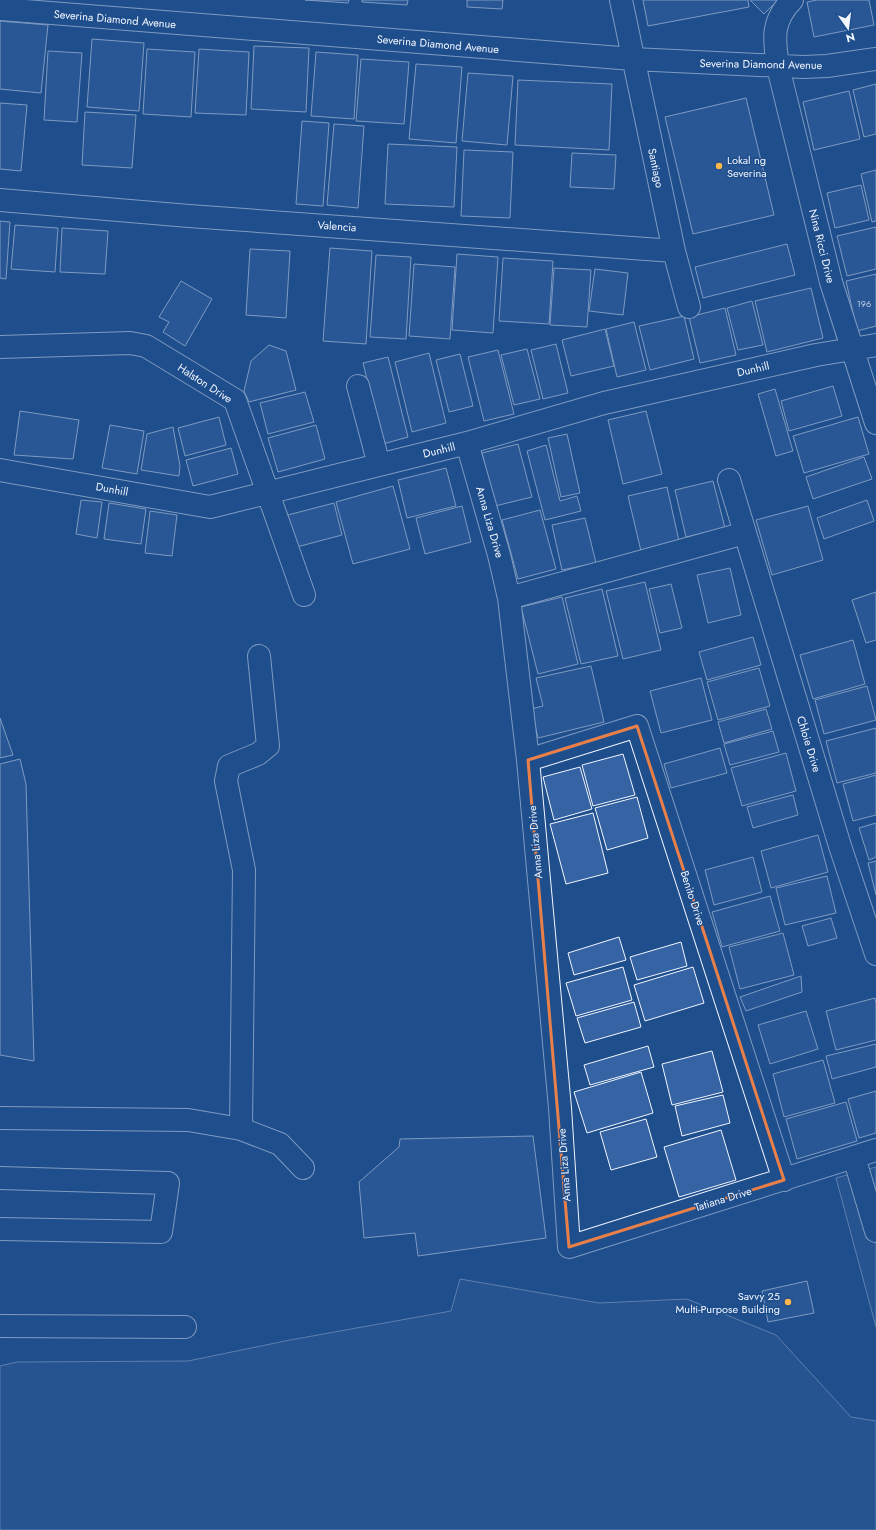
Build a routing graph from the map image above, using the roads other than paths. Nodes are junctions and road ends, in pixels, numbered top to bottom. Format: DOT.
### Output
graph roads {
  1 [pos="621,0"];
  2 [pos="792,0"];
  3 [pos="0,9"];
  4 [pos="633,59"];
  5 [pos="876,59"];
  6 [pos="778,67"];
  7 [pos="0,200"];
  8 [pos="674,250"];
  9 [pos="689,307"];
  10 [pos="876,345"];
  11 [pos="0,347"];
  12 [pos="853,349"];
  13 [pos="358,386"];
  14 [pos="876,423"];
  15 [pos="467,443"];
  16 [pos="379,465"];
  17 [pos="0,470"];
  18 [pos="729,480"];
  19 [pos="268,492"];
  20 [pos="745,533"];
  21 [pos="304,595"];
  22 [pos="509,598"];
  23 [pos="259,656"];
  24 [pos="528,760"];
  25 [pos="876,954"];
  26 [pos="0,1118"];
  27 [pos="241,1128"];
  28 [pos="876,1150"];
  29 [pos="854,1157"];
  30 [pos="303,1168"];
  31 [pos="0,1178"];
  32 [pos="784,1180"];
  33 [pos="0,1230"];
  34 [pos="876,1231"];
  35 [pos="569,1247"];
  36 [pos="0,1326"];
  37 [pos="184,1327"];
  1 -- 4 [label="street, Santiago"];
  2 -- 6 [label="street, Nina Ricci Drive"];
  3 -- 4 [label="street, Severina Diamond Avenue"];
  4 -- 6 [label="street, Severina Diamond Avenue"];
  4 -- 8 [label="street, Santiago"];
  5 -- 6 [label="street, Severina Diamond Avenue"];
  6 -- 12 [label="street, Nina Ricci Drive"];
  7 -- 8 [label="street, Valencia"];
  8 -- 9 [label="street, Santiago"];
  10 -- 12 [label="street, Dunhill"];
  11 -- 19 [label="street, Halston Drive"];
  12 -- 14 [label="street, Nina Ricci Drive"];
  12 -- 15 [label="street, Dunhill"];
  13 -- 16 [label="street"];
  15 -- 16 [label="street, Dunhill"];
  15 -- 22 [label="street, Anna Liza Drive"];
  16 -- 19 [label="street, Dunhill"];
  17 -- 19 [label="street, Dunhill"];
  18 -- 20 [label="street, Chloie Drive"];
  19 -- 21 [label="street, Halston Drive"];
  20 -- 22 [label="street"];
  20 -- 25 [label="street, Chloie Drive"];
  22 -- 24 [label="street, Anna Liza Drive"];
  23 -- 27 [label="street"];
  24 -- 32 [label="street, Benito Drive"];
  24 -- 35 [label="street, Anna Liza Drive"];
  26 -- 27 [label="street"];
  27 -- 30 [label="street"];
  28 -- 29 [label="street, Tatiana Drive"];
  29 -- 32 [label="street, Tatiana Drive"];
  29 -- 34 [label="street"];
  31 -- 33 [label="street"];
  32 -- 35 [label="street, Tatiana Drive"];
  36 -- 37 [label="street"];
}
